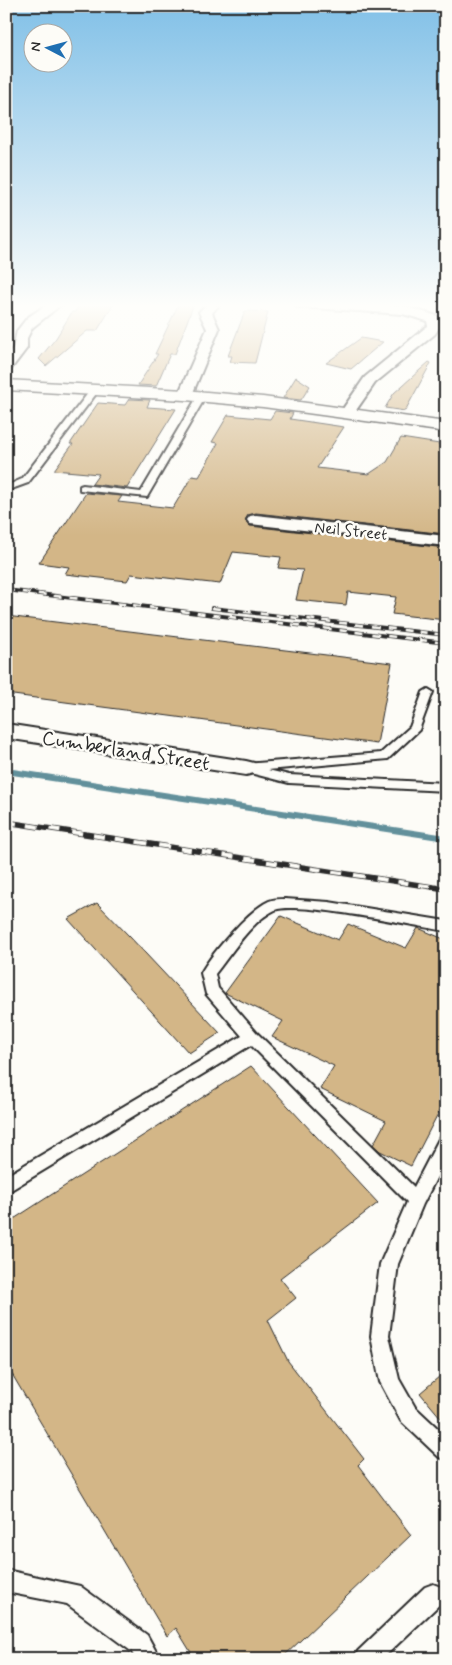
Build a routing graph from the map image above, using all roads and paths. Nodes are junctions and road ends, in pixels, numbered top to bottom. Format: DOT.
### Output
graph roads {
  1 [pos="191,381"];
  2 [pos="370,381"];
  3 [pos="6,385"];
  4 [pos="95,390"];
  5 [pos="185,395"];
  6 [pos="202,396"];
  7 [pos="347,413"];
  8 [pos="446,427"];
  9 [pos="6,488"];
  10 [pos="83,488"];
  11 [pos="256,520"];
  12 [pos="446,540"];
  13 [pos="428,692"];
  14 [pos="6,731"];
  15 [pos="246,768"];
  16 [pos="446,787"];
  17 [pos="446,926"];
  18 [pos="252,1037"];
  19 [pos="446,1142"];
  20 [pos="6,1185"];
  21 [pos="416,1200"];
  22 [pos="446,1450"];
  23 [pos="6,1581"];
  24 [pos="433,1595"];
  25 [pos="150,1659"];
  26 [pos="366,1659"];
  1 -- 5 [label="street"];
  2 -- 7 [label="street"];
  3 -- 4 [label="main road"];
  4 -- 5 [label="main road"];
  4 -- 9 [label="lane"];
  5 -- 6 [label="main road"];
  6 -- 7 [label="main road"];
  6 -- 10 [label="lane"];
  7 -- 8 [label="main road"];
  11 -- 12 [label="street, Neil Street"];
  13 -- 15 [label="lane"];
  14 -- 15 [label="street, Cumberland Street"];
  15 -- 16 [label="lane"];
  17 -- 18 [label="lane"];
  18 -- 20 [label="lane"];
  18 -- 21 [label="lane"];
  19 -- 21 [label="lane"];
  21 -- 22 [label="lane"];
  23 -- 25 [label="lane"];
  24 -- 26 [label="lane"];
}
